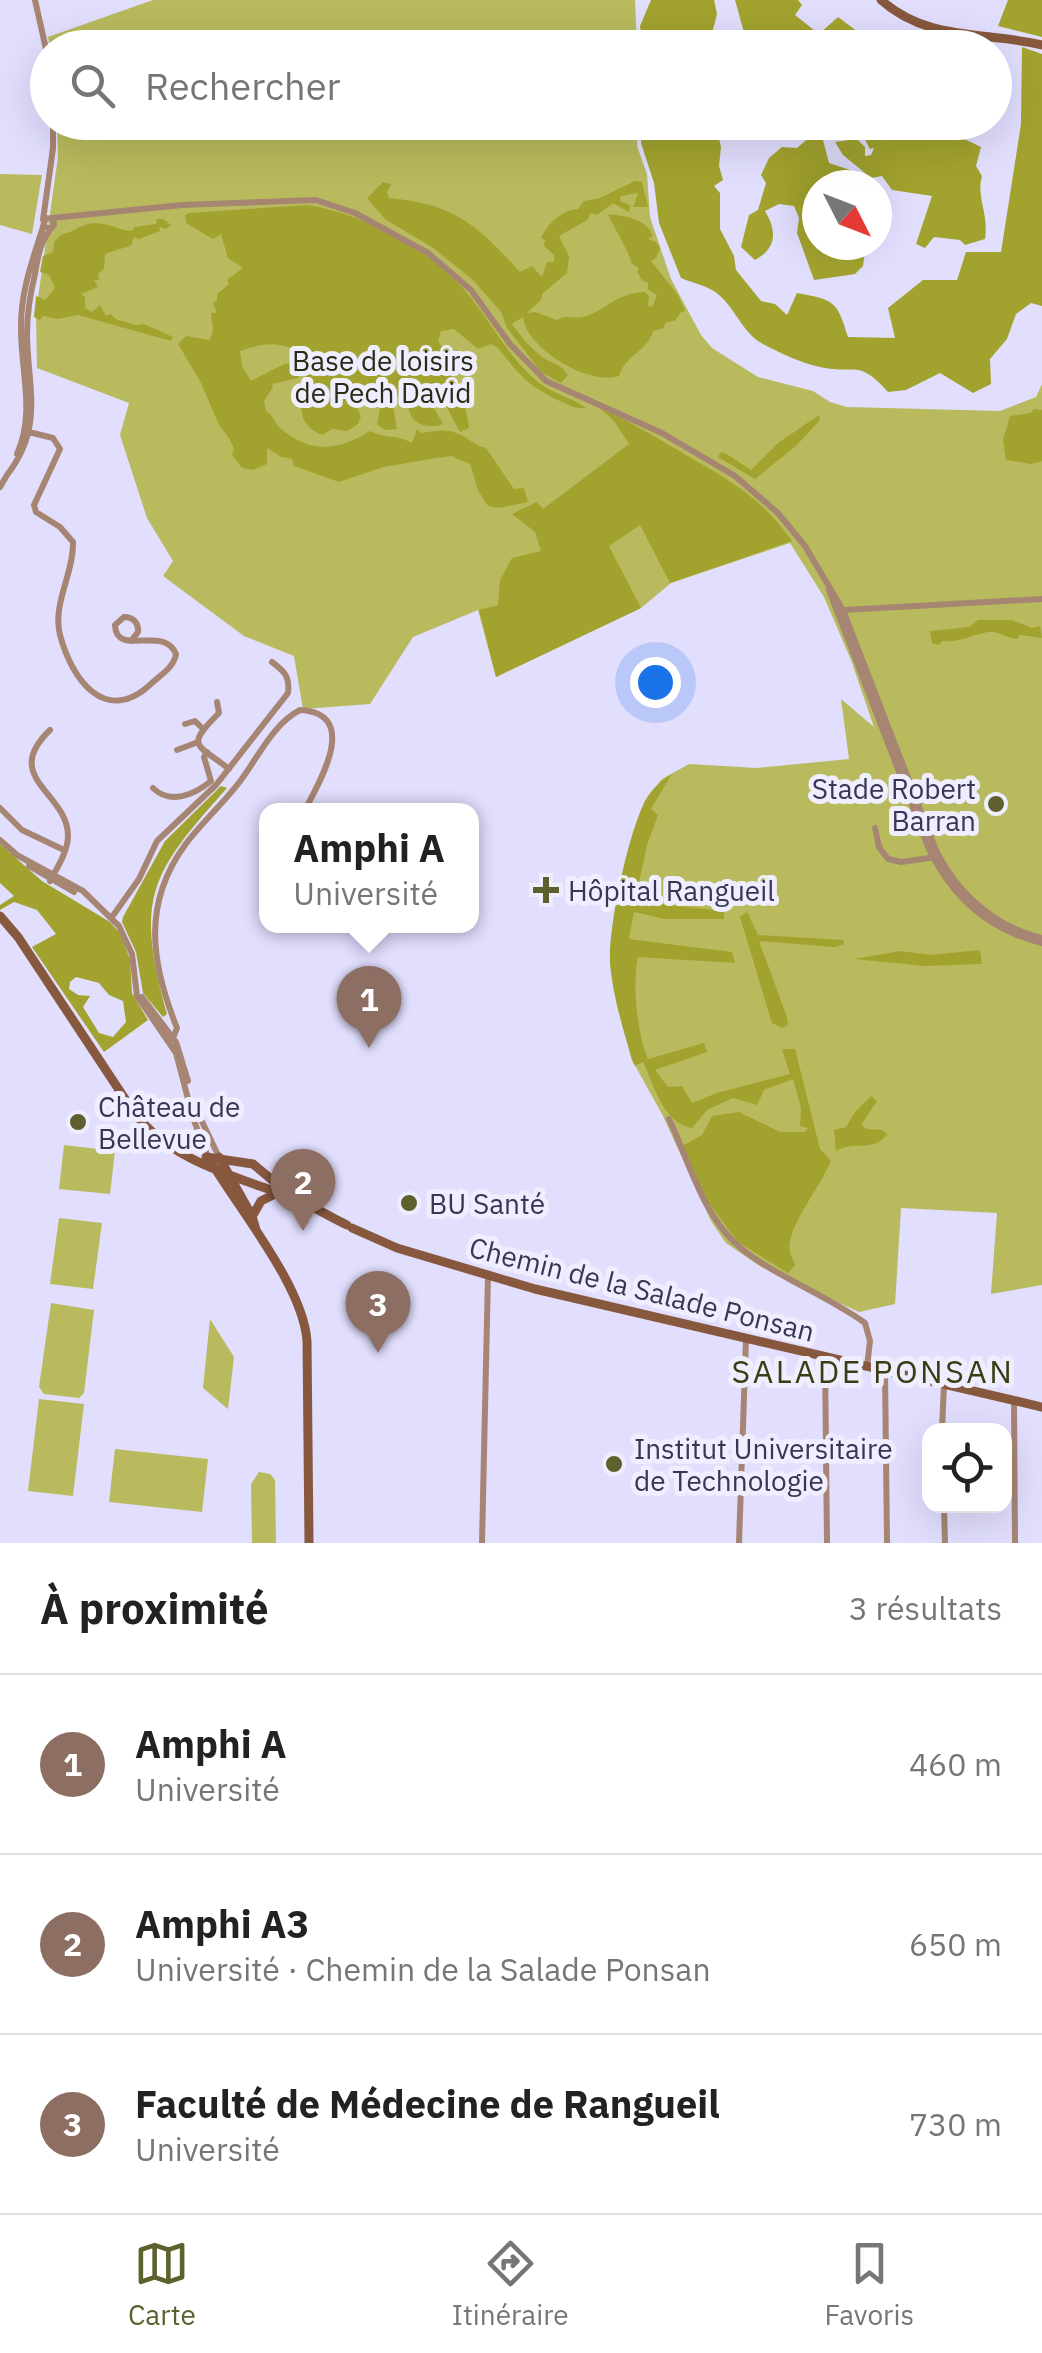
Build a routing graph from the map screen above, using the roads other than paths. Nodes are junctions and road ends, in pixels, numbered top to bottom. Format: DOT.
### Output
graph roads {
  1 [pos="35,0"];
  2 [pos="881,0"];
  3 [pos="42,30"];
  4 [pos="933,30"];
  5 [pos="1012,41"];
  6 [pos="1042,45"];
  7 [pos="53,140"];
  8 [pos="49,223"];
  9 [pos="28,431"];
  10 [pos="0,487"];
  11 [pos="1042,599"];
  12 [pos="841,611"];
  13 [pos="138,628"];
  14 [pos="151,639"];
  15 [pos="131,641"];
  16 [pos="272,662"];
  17 [pos="217,702"];
  18 [pos="185,724"];
  19 [pos="201,727"];
  20 [pos="50,730"];
  21 [pos="198,742"];
  22 [pos="178,750"];
  23 [pos="207,752"];
  24 [pos="230,769"];
  25 [pos="153,788"];
  26 [pos="309,803"];
  27 [pos="0,808"];
  28 [pos="874,828"];
  29 [pos="0,840"];
  30 [pos="64,850"];
  31 [pos="936,857"];
  32 [pos="52,878"];
  33 [pos="0,916"];
  34 [pos="112,917"];
  35 [pos="1042,941"];
  36 [pos="168,1036"];
  37 [pos="670,1119"];
  38 [pos="188,1156"];
  39 [pos="214,1157"];
  40 [pos="217,1172"];
  41 [pos="229,1176"];
  42 [pos="279,1193"];
  43 [pos="294,1198"];
  44 [pos="252,1216"];
  45 [pos="256,1232"];
  46 [pos="488,1275"];
  47 [pos="746,1338"];
  48 [pos="825,1357"];
  49 [pos="867,1367"];
  50 [pos="885,1371"];
  51 [pos="944,1384"];
  52 [pos="1014,1402"];
  53 [pos="1042,1408"];
  54 [pos="942,1423"];
  55 [pos="944,1513"];
  56 [pos="309,1543"];
  57 [pos="482,1543"];
  58 [pos="739,1543"];
  59 [pos="827,1543"];
  60 [pos="887,1543"];
  61 [pos="945,1543"];
  62 [pos="1015,1543"];
  1 -- 3 [label="street"];
  2 -- 4 [label="street"];
  5 -- 6 [label="street"];
  7 -- 8 [label="street"];
  8 -- 9 [label="street"];
  8 -- 12 [label="street"];
  9 -- 10 [label="street"];
  9 -- 14 [label="street"];
  11 -- 12 [label="street"];
  12 -- 31 [label="street"];
  13 -- 14 [label="street"];
  13 -- 15 [label="street"];
  13 -- 15 [label="street"];
  14 -- 15 [label="street"];
  16 -- 24 [label="street"];
  17 -- 19 [label="street"];
  18 -- 19 [label="street"];
  19 -- 21 [label="street"];
  20 -- 30 [label="street"];
  21 -- 22 [label="street"];
  21 -- 23 [label="street"];
  23 -- 24 [label="street"];
  23 -- 25 [label="street"];
  24 -- 34 [label="street"];
  26 -- 36 [label="street"];
  27 -- 30 [label="street"];
  28 -- 31 [label="street"];
  29 -- 32 [label="street"];
  30 -- 32 [label="street"];
  31 -- 35 [label="street"];
  32 -- 34 [label="street"];
  33 -- 38 [label="street, Chemin de la Salade Ponsan"];
  34 -- 36 [label="street"];
  36 -- 39 [label="street"];
  37 -- 49 [label="street"];
  38 -- 39 [label="street, Chemin de la Salade Ponsan"];
  38 -- 40 [label="street, Chemin de la Salade Ponsan"];
  39 -- 40 [label="street"];
  39 -- 41 [label="street"];
  39 -- 43 [label="street, Chemin de la Salade Ponsan"];
  40 -- 41 [label="street, Chemin de la Salade Ponsan"];
  40 -- 45 [label="street"];
  41 -- 42 [label="street, Chemin de la Salade Ponsan"];
  41 -- 44 [label="street"];
  42 -- 43 [label="street, Chemin de la Salade Ponsan"];
  42 -- 44 [label="street"];
  43 -- 46 [label="street, Chemin de la Salade Ponsan"];
  44 -- 45 [label="street"];
  45 -- 56 [label="street"];
  46 -- 47 [label="street, Chemin de la Salade Ponsan"];
  46 -- 57 [label="street"];
  47 -- 48 [label="street, Chemin de la Salade Ponsan"];
  47 -- 58 [label="street"];
  48 -- 49 [label="street, Chemin de la Salade Ponsan"];
  48 -- 59 [label="street"];
  49 -- 50 [label="street, Chemin de la Salade Ponsan"];
  50 -- 51 [label="street, Chemin de la Salade Ponsan"];
  50 -- 60 [label="street"];
  51 -- 52 [label="street, Chemin de la Salade Ponsan"];
  51 -- 54 [label="street"];
  52 -- 53 [label="street, Chemin de la Salade Ponsan"];
  52 -- 62 [label="street"];
  55 -- 61 [label="street"];
}
